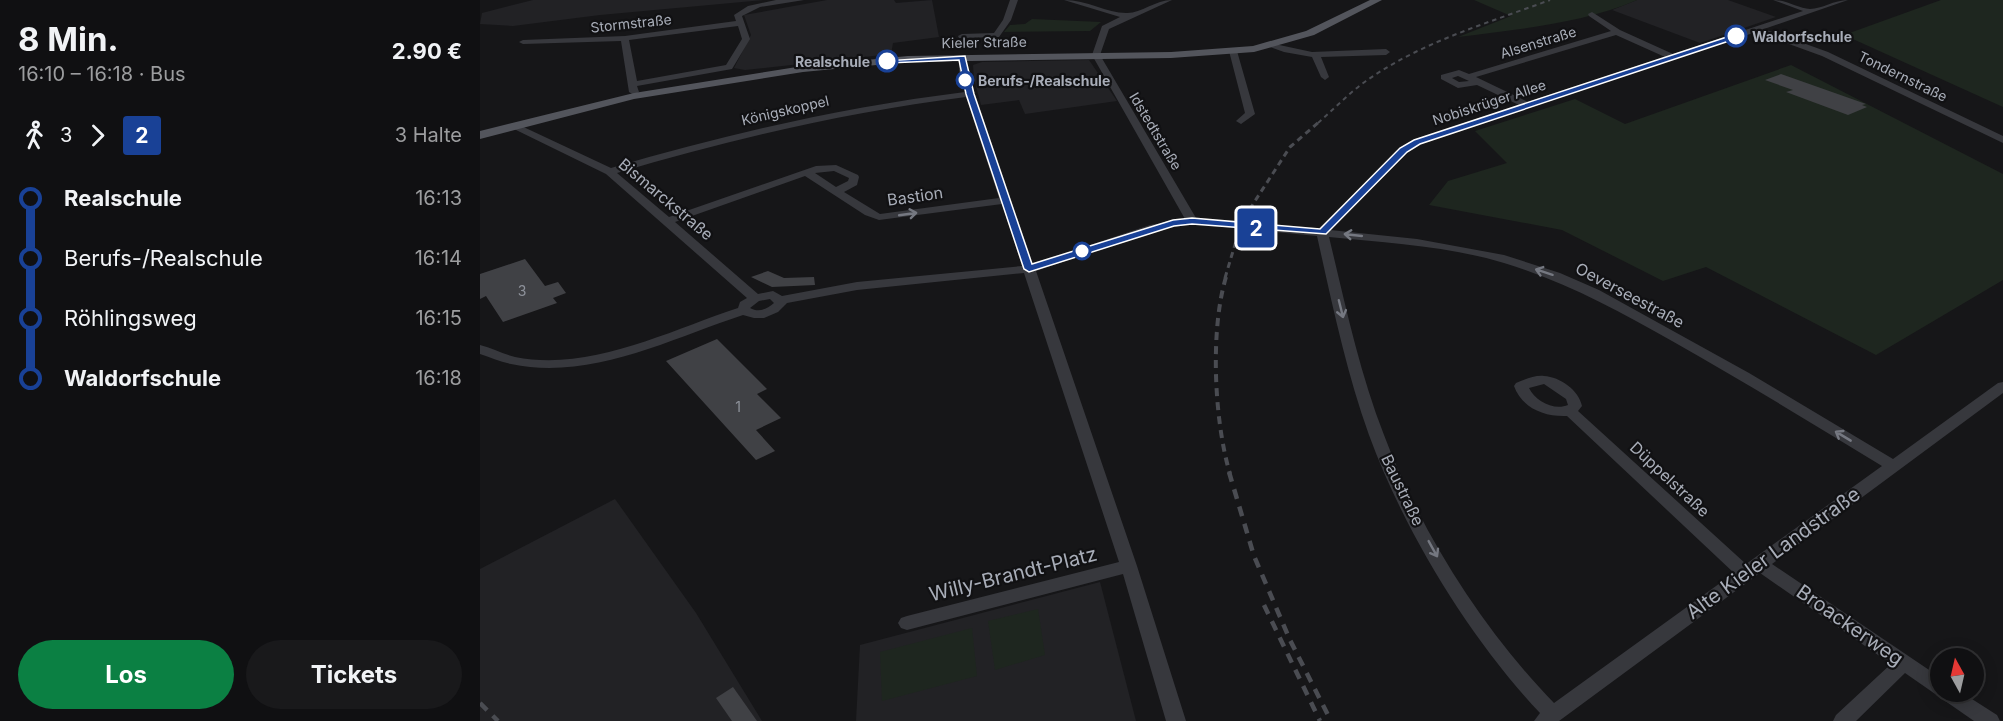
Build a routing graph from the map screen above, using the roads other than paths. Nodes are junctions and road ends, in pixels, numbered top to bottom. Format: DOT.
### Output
graph roads {
  1 [pos="800,0"];
  2 [pos="1014,0"];
  3 [pos="1068,0"];
  4 [pos="1168,0"];
  5 [pos="1377,0"];
  6 [pos="1778,0"];
  7 [pos="1844,0"];
  8 [pos="1810,11"];
  9 [pos="1592,14"];
  10 [pos="1127,16"];
  11 [pos="742,23"];
  12 [pos="1756,29"];
  13 [pos="1617,32"];
  14 [pos="962,36"];
  15 [pos="625,38"];
  16 [pos="523,42"];
  17 [pos="1273,45"];
  18 [pos="1233,51"];
  19 [pos="1386,52"];
  20 [pos="1315,53"];
  21 [pos="1096,56"];
  22 [pos="1673,57"];
  23 [pos="963,58"];
  24 [pos="1325,77"];
  25 [pos="634,90"];
  26 [pos="970,94"];
  27 [pos="1526,105"];
  28 [pos="1241,121"];
  29 [pos="514,126"];
  30 [pos="480,135"];
  31 [pos="2003,140"];
  32 [pos="610,172"];
  33 [pos="806,172"];
  34 [pos="835,192"];
  35 [pos="1006,200"];
  36 [pos="668,221"];
  37 [pos="1192,221"];
  38 [pos="1322,232"];
  39 [pos="1029,269"];
  40 [pos="755,298"];
  41 [pos="781,300"];
  42 [pos="744,310"];
  43 [pos="480,350"];
  44 [pos="2003,386"];
  45 [pos="1570,411"];
  46 [pos="1893,466"];
  47 [pos="1129,566"];
  48 [pos="1752,568"];
  49 [pos="907,623"];
  50 [pos="1904,663"];
  51 [pos="1930,681"];
  52 [pos="1961,702"];
  53 [pos="1549,718"];
  54 [pos="1176,721"];
  55 [pos="1843,721"];
  56 [pos="1990,721"];
  1 -- 11 [label="street"];
  2 -- 14 [label="street"];
  3 -- 10 [label="street"];
  4 -- 10 [label="street"];
  5 -- 17 [label="main road, Kieler Straße"];
  6 -- 8 [label="street"];
  7 -- 8 [label="street, Nobiskrüger Allee"];
  8 -- 12 [label="street, Nobiskrüger Allee"];
  9 -- 13 [label="street, Alsenstraße"];
  10 -- 21 [label="street"];
  11 -- 15 [label="street, Stormstraße"];
  11 -- 25 [label="street"];
  12 -- 22 [label="street, Nobiskrüger Allee"];
  12 -- 31 [label="street, Tondernstraße"];
  13 -- 22 [label="street, Alsenstraße"];
  13 -- 27 [label="street, Alsenstraße"];
  15 -- 16 [label="street, Stormstraße"];
  15 -- 25 [label="street"];
  17 -- 18 [label="main road, Kieler Straße"];
  17 -- 20 [label="street"];
  18 -- 21 [label="main road, Kieler Straße"];
  18 -- 28 [label="street"];
  19 -- 20 [label="street"];
  20 -- 24 [label="street"];
  21 -- 23 [label="main road, Kieler Straße"];
  21 -- 37 [label="street, Idstedtstraße"];
  22 -- 27 [label="street, Nobiskrüger Allee"];
  23 -- 25 [label="main road, Kieler Straße"];
  23 -- 26 [label="street"];
  25 -- 29 [label="main road, Kieler Straße"];
  26 -- 32 [label="street, Königskoppel"];
  26 -- 35 [label="street"];
  27 -- 38 [label="street, Nobiskrüger Allee"];
  29 -- 30 [label="main road, Kieler Straße"];
  29 -- 32 [label="street, Bismarckstraße"];
  32 -- 36 [label="street, Bismarckstraße"];
  33 -- 34 [label="street, Bastion"];
  33 -- 34 [label="street"];
  33 -- 36 [label="street"];
  34 -- 35 [label="street, Bastion, one-way"];
  35 -- 39 [label="street"];
  36 -- 40 [label="street, Bismarckstraße"];
  37 -- 38 [label="street"];
  37 -- 39 [label="street"];
  46 -- 38 [label="street, Oeverseestraße, one-way"];
  38 -- 53 [label="street, Baustraße, one-way"];
  39 -- 41 [label="street"];
  39 -- 47 [label="street"];
  40 -- 41 [label="street"];
  40 -- 42 [label="street"];
  41 -- 42 [label="street"];
  42 -- 43 [label="street"];
  44 -- 46 [label="street, Alte Kieler Landstraße"];
  45 -- 48 [label="street, Düppelstraße"];
  46 -- 48 [label="street, Alte Kieler Landstraße"];
  47 -- 49 [label="street, Willy-Brandt-Platz"];
  47 -- 54 [label="street"];
  48 -- 50 [label="street, Broackerweg"];
  48 -- 53 [label="street, Alte Kieler Landstraße"];
  50 -- 51 [label="street, Broackerweg"];
  50 -- 55 [label="street"];
  52 -- 56 [label="street"];
}
